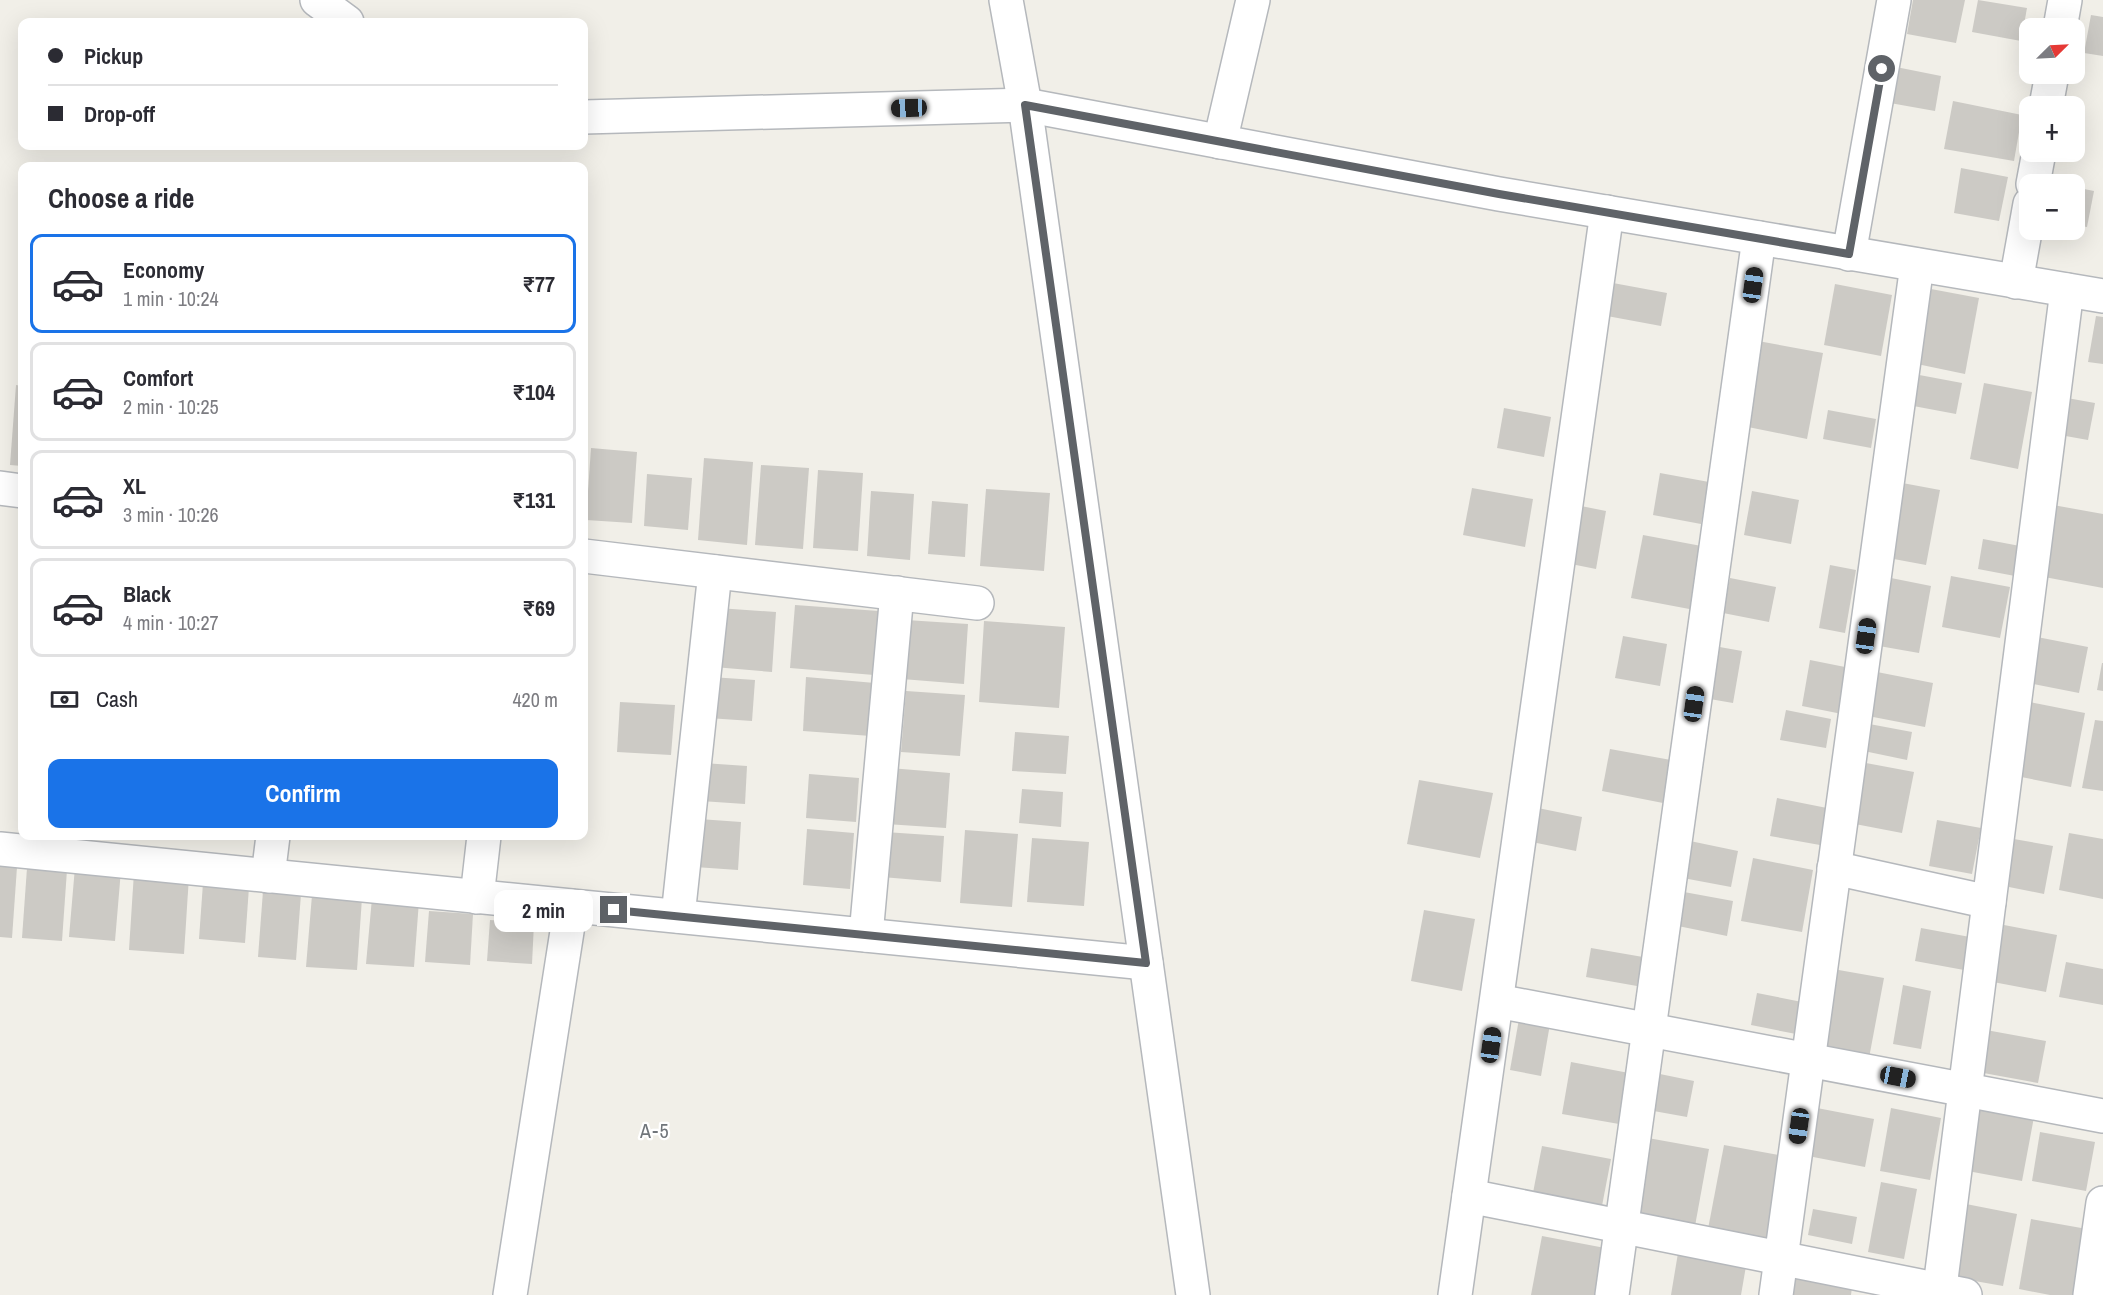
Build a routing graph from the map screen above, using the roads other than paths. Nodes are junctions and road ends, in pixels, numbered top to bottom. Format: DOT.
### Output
graph roads {
  1 [pos="317,0"];
  2 [pos="1006,0"];
  3 [pos="1253,0"];
  4 [pos="1894,0"];
  5 [pos="2065,0"];
  6 [pos="342,18"];
  7 [pos="2062,18"];
  8 [pos="1025,105"];
  9 [pos="588,117"];
  10 [pos="1220,142"];
  11 [pos="1607,212"];
  12 [pos="1759,238"];
  13 [pos="2024,240"];
  14 [pos="1849,254"];
  15 [pos="1917,265"];
  16 [pos="2016,282"];
  17 [pos="2067,290"];
  18 [pos="2103,296"];
  19 [pos="0,488"];
  20 [pos="18,490"];
  21 [pos="588,556"];
  22 [pos="715,572"];
  23 [pos="897,593"];
  24 [pos="977,603"];
  25 [pos="272,840"];
  26 [pos="484,840"];
  27 [pos="0,849"];
  28 [pos="1834,868"];
  29 [pos="268,876"];
  30 [pos="477,897"];
  31 [pos="1989,902"];
  32 [pos="571,906"];
  33 [pos="678,916"];
  34 [pos="866,935"];
  35 [pos="1146,963"];
  36 [pos="1497,1001"];
  37 [pos="1649,1030"];
  38 [pos="1808,1060"];
  39 [pos="1965,1089"];
  40 [pos="2103,1116"];
  41 [pos="1469,1196"];
  42 [pos="2103,1203"];
  43 [pos="1622,1226"];
  44 [pos="1781,1258"];
  45 [pos="1948,1293"];
  46 [pos="510,1295"];
  47 [pos="1193,1295"];
  48 [pos="1455,1295"];
  49 [pos="1612,1295"];
  50 [pos="1776,1295"];
  51 [pos="2091,1295"];
  1 -- 6 [label="street"];
  2 -- 8 [label="street"];
  3 -- 10 [label="street"];
  4 -- 14 [label="street"];
  5 -- 7 [label="street"];
  8 -- 9 [label="street"];
  8 -- 10 [label="street"];
  8 -- 35 [label="street"];
  10 -- 11 [label="street"];
  11 -- 12 [label="street"];
  11 -- 36 [label="street"];
  12 -- 14 [label="street"];
  12 -- 37 [label="street"];
  13 -- 16 [label="street"];
  14 -- 15 [label="street"];
  15 -- 16 [label="street"];
  15 -- 28 [label="street"];
  16 -- 17 [label="street"];
  17 -- 18 [label="street"];
  17 -- 31 [label="street"];
  19 -- 20 [label="street"];
  21 -- 22 [label="street"];
  22 -- 23 [label="street"];
  22 -- 33 [label="street"];
  23 -- 24 [label="street"];
  23 -- 34 [label="street"];
  25 -- 29 [label="street"];
  26 -- 30 [label="street"];
  27 -- 29 [label="street"];
  28 -- 31 [label="street"];
  28 -- 38 [label="street"];
  29 -- 30 [label="street"];
  30 -- 32 [label="street"];
  31 -- 39 [label="street"];
  32 -- 33 [label="street"];
  32 -- 46 [label="street"];
  33 -- 34 [label="street"];
  34 -- 35 [label="street"];
  35 -- 47 [label="street"];
  36 -- 37 [label="street"];
  36 -- 41 [label="street"];
  37 -- 38 [label="street"];
  37 -- 43 [label="street"];
  38 -- 39 [label="street"];
  38 -- 44 [label="street"];
  39 -- 40 [label="street"];
  39 -- 45 [label="street"];
  41 -- 43 [label="street"];
  41 -- 48 [label="street"];
  42 -- 51 [label="street"];
  43 -- 44 [label="street"];
  43 -- 49 [label="street"];
  44 -- 45 [label="street"];
  44 -- 50 [label="street"];
}
